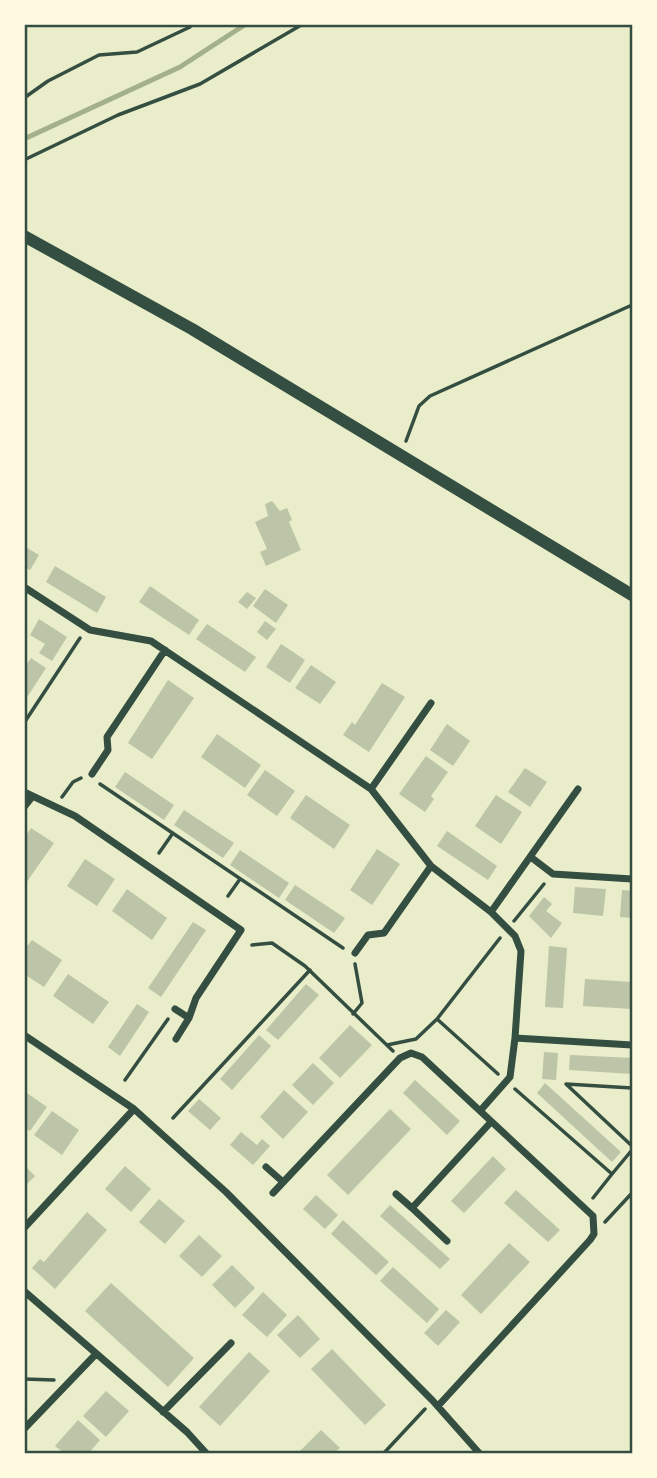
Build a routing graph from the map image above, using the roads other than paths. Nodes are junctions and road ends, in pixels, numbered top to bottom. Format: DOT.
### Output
graph roads {
  1 [pos="24,236"];
  2 [pos="24,587"];
  3 [pos="632,595"];
  4 [pos="165,650"];
  5 [pos="431,704"];
  6 [pos="92,777"];
  7 [pos="371,789"];
  8 [pos="578,789"];
  9 [pos="28,794"];
  10 [pos="24,807"];
  11 [pos="532,858"];
  12 [pos="431,866"];
  13 [pos="632,878"];
  14 [pos="491,912"];
  15 [pos="355,953"];
  16 [pos="175,1009"];
  17 [pos="189,1018"];
  18 [pos="24,1035"];
  19 [pos="515,1038"];
  20 [pos="176,1039"];
  21 [pos="632,1045"];
  22 [pos="134,1109"];
  23 [pos="480,1111"];
  24 [pos="491,1122"];
  25 [pos="266,1167"];
  26 [pos="283,1182"];
  27 [pos="273,1193"];
  28 [pos="396,1194"];
  29 [pos="412,1209"];
  30 [pos="24,1228"];
  31 [pos="447,1241"];
  32 [pos="24,1291"];
  33 [pos="231,1343"];
  34 [pos="95,1355"];
  35 [pos="435,1404"];
  36 [pos="163,1412"];
  37 [pos="24,1429"];
  38 [pos="207,1454"];
  39 [pos="480,1454"];
  1 -- 3 [label="street"];
  2 -- 4 [label="street"];
  4 -- 6 [label="street"];
  4 -- 7 [label="street"];
  5 -- 7 [label="street"];
  7 -- 12 [label="street"];
  8 -- 11 [label="street"];
  9 -- 10 [label="street"];
  9 -- 17 [label="street"];
  11 -- 13 [label="street"];
  11 -- 14 [label="street"];
  12 -- 14 [label="street"];
  12 -- 15 [label="street"];
  14 -- 19 [label="street"];
  16 -- 17 [label="street"];
  17 -- 20 [label="street"];
  18 -- 22 [label="street"];
  19 -- 21 [label="street"];
  19 -- 23 [label="street"];
  22 -- 30 [label="street"];
  22 -- 35 [label="street"];
  23 -- 24 [label="street"];
  23 -- 26 [label="street"];
  24 -- 29 [label="street"];
  24 -- 35 [label="street"];
  25 -- 26 [label="street"];
  26 -- 27 [label="street"];
  28 -- 29 [label="street"];
  29 -- 31 [label="street"];
  32 -- 34 [label="street"];
  33 -- 36 [label="street"];
  34 -- 36 [label="street"];
  34 -- 37 [label="street"];
  35 -- 39 [label="street"];
  36 -- 38 [label="street"];
}
